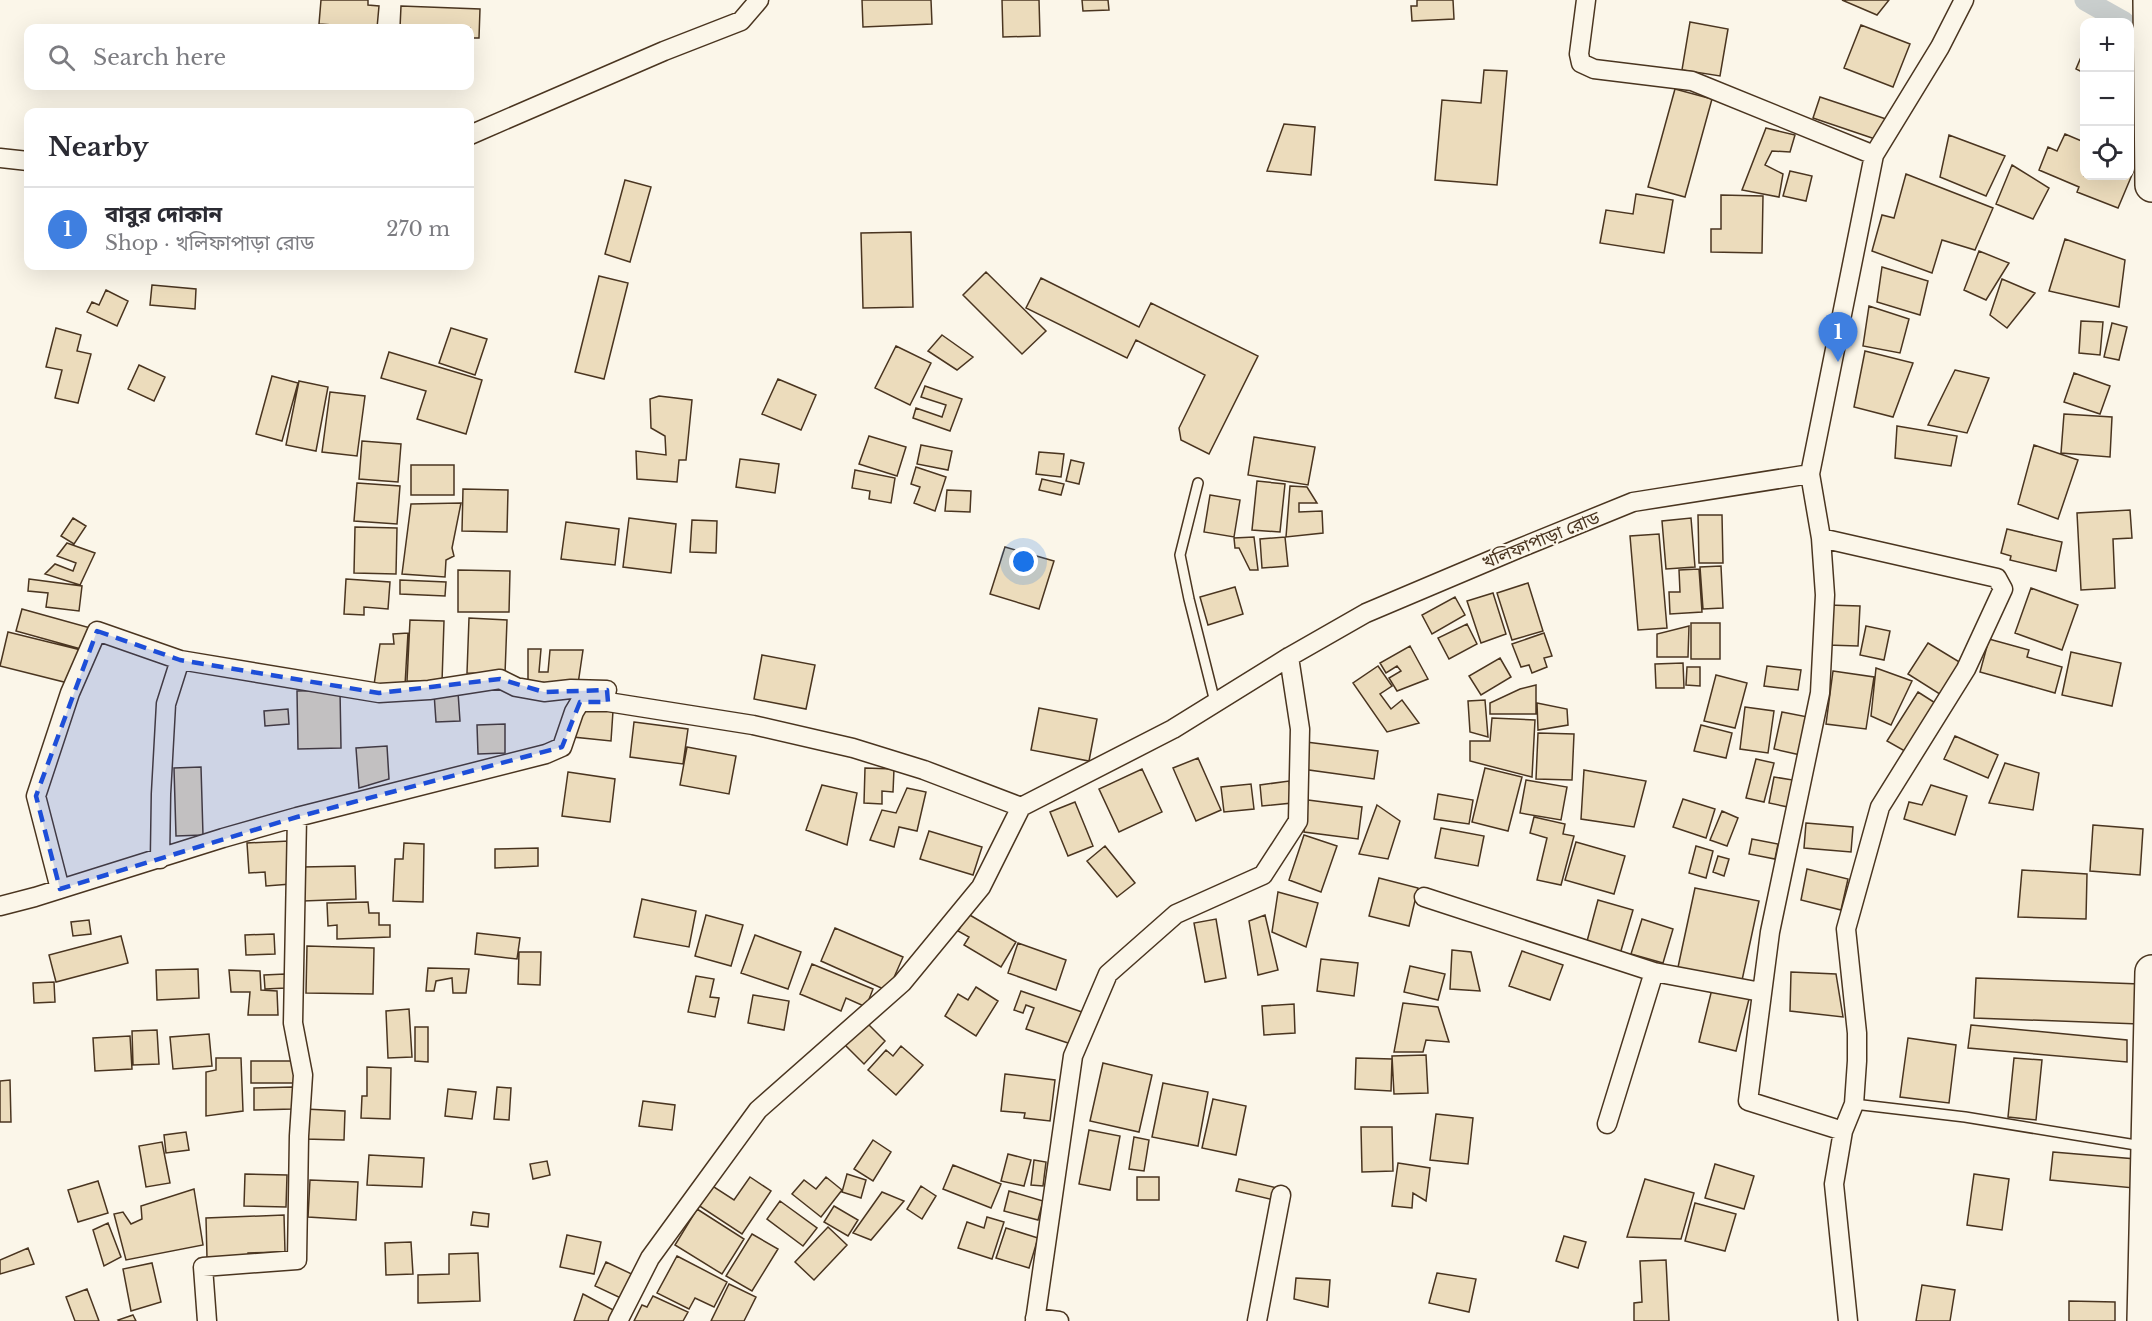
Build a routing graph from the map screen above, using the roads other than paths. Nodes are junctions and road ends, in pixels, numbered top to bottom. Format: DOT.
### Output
graph roads {
  1 [pos="759,0"];
  2 [pos="1586,0"];
  3 [pos="1964,0"];
  4 [pos="2150,0"];
  5 [pos="2151,53"];
  6 [pos="474,133"];
  7 [pos="1874,155"];
  8 [pos="0,158"];
  9 [pos="24,161"];
  10 [pos="2152,185"];
  11 [pos="1810,474"];
  12 [pos="1198,483"];
  13 [pos="1821,538"];
  14 [pos="1289,657"];
  15 [pos="180,660"];
  16 [pos="608,702"];
  17 [pos="1215,702"];
  18 [pos="1021,807"];
  19 [pos="297,817"];
  20 [pos="160,859"];
  21 [pos="60,890"];
  22 [pos="1424,897"];
  23 [pos="0,906"];
  24 [pos="1654,972"];
  25 [pos="2152,972"];
  26 [pos="1761,992"];
  27 [pos="1854,1104"];
  28 [pos="1607,1124"];
  29 [pos="1843,1131"];
  30 [pos="2147,1146"];
  31 [pos="1281,1195"];
  32 [pos="1035,1320"];
  33 [pos="207,1321"];
  34 [pos="618,1321"];
  35 [pos="1059,1321"];
  36 [pos="1257,1321"];
  37 [pos="1848,1321"];
  38 [pos="2144,1321"];
  1 -- 6 [label="street"];
  2 -- 7 [label="street"];
  3 -- 7 [label="street"];
  4 -- 5 [label="highway"];
  5 -- 10 [label="highway"];
  7 -- 11 [label="street"];
  8 -- 9 [label="street"];
  11 -- 13 [label="street"];
  11 -- 14 [label="street, খলিফাপাড়া রোড"];
  12 -- 17 [label="lane"];
  13 -- 26 [label="street"];
  13 -- 27 [label="street"];
  14 -- 17 [label="street, খলিফাপাড়া রোড"];
  14 -- 32 [label="street"];
  15 -- 16 [label="street"];
  15 -- 20 [label="street"];
  15 -- 21 [label="street"];
  16 -- 18 [label="street"];
  16 -- 19 [label="street"];
  17 -- 18 [label="street, খলিফাপাড়া রোড"];
  18 -- 34 [label="street"];
  19 -- 20 [label="street"];
  19 -- 33 [label="street"];
  20 -- 21 [label="street"];
  21 -- 23 [label="street"];
  22 -- 24 [label="street"];
  24 -- 26 [label="street"];
  24 -- 28 [label="street"];
  25 -- 30 [label="highway"];
  26 -- 29 [label="street"];
  27 -- 29 [label="street"];
  27 -- 30 [label="lane"];
  29 -- 37 [label="street"];
  30 -- 38 [label="highway"];
  31 -- 36 [label="street"];
  32 -- 35 [label="street"];
}
